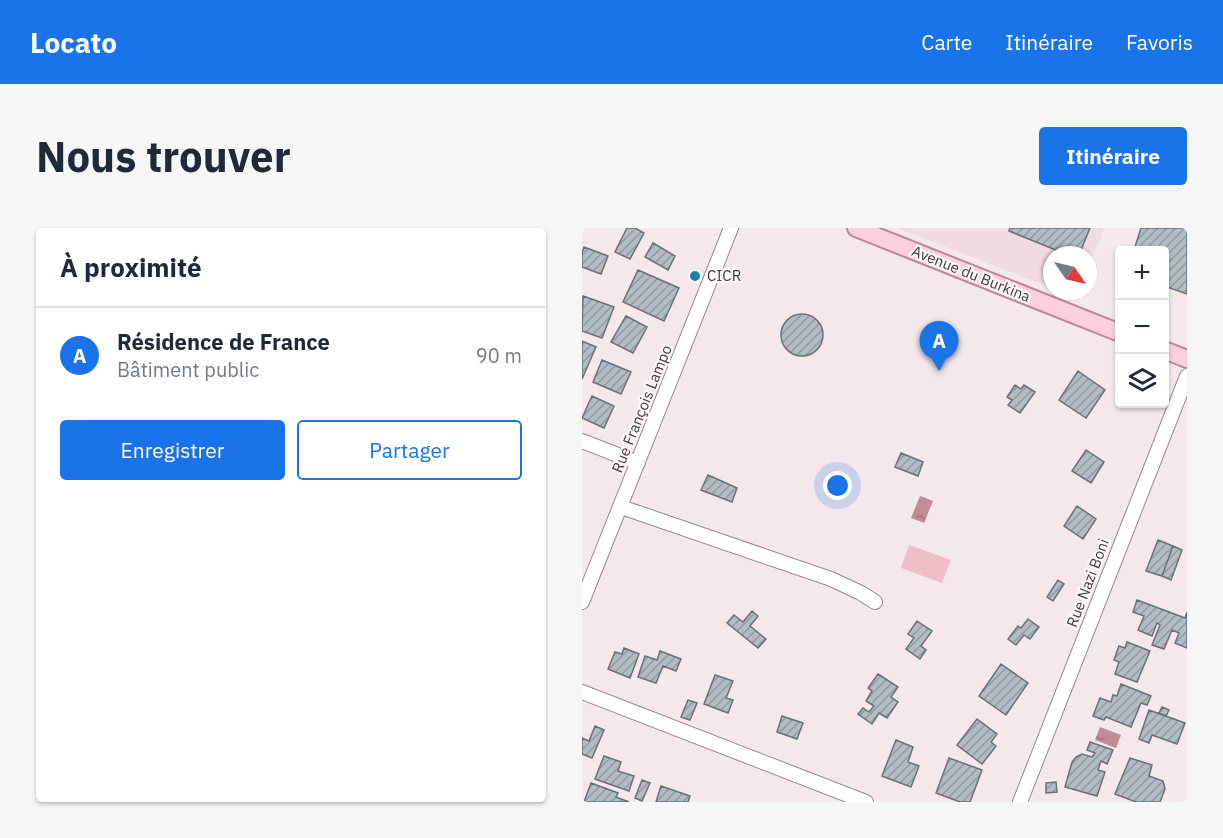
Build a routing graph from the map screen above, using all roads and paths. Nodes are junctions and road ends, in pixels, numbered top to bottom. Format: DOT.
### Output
graph roads {
  1 [pos="731,228"];
  2 [pos="856,228"];
  3 [pos="1115,331"];
  4 [pos="1169,352"];
  5 [pos="1187,359"];
  6 [pos="1187,376"];
  7 [pos="582,441"];
  8 [pos="638,463"];
  9 [pos="621,507"];
  10 [pos="582,602"];
  11 [pos="875,602"];
  12 [pos="582,692"];
  13 [pos="866,802"];
  14 [pos="1020,802"];
  1 -- 8 [label="street, Rue François Lampo"];
  2 -- 3 [label="main road, Avenue du Burkina"];
  4 -- 5 [label="main road"];
  6 -- 14 [label="street, Rue Nazi Boni"];
  7 -- 8 [label="street"];
  8 -- 9 [label="street, Rue François Lampo"];
  9 -- 10 [label="street, Rue François Lampo"];
  9 -- 11 [label="street"];
  12 -- 13 [label="street"];
}
